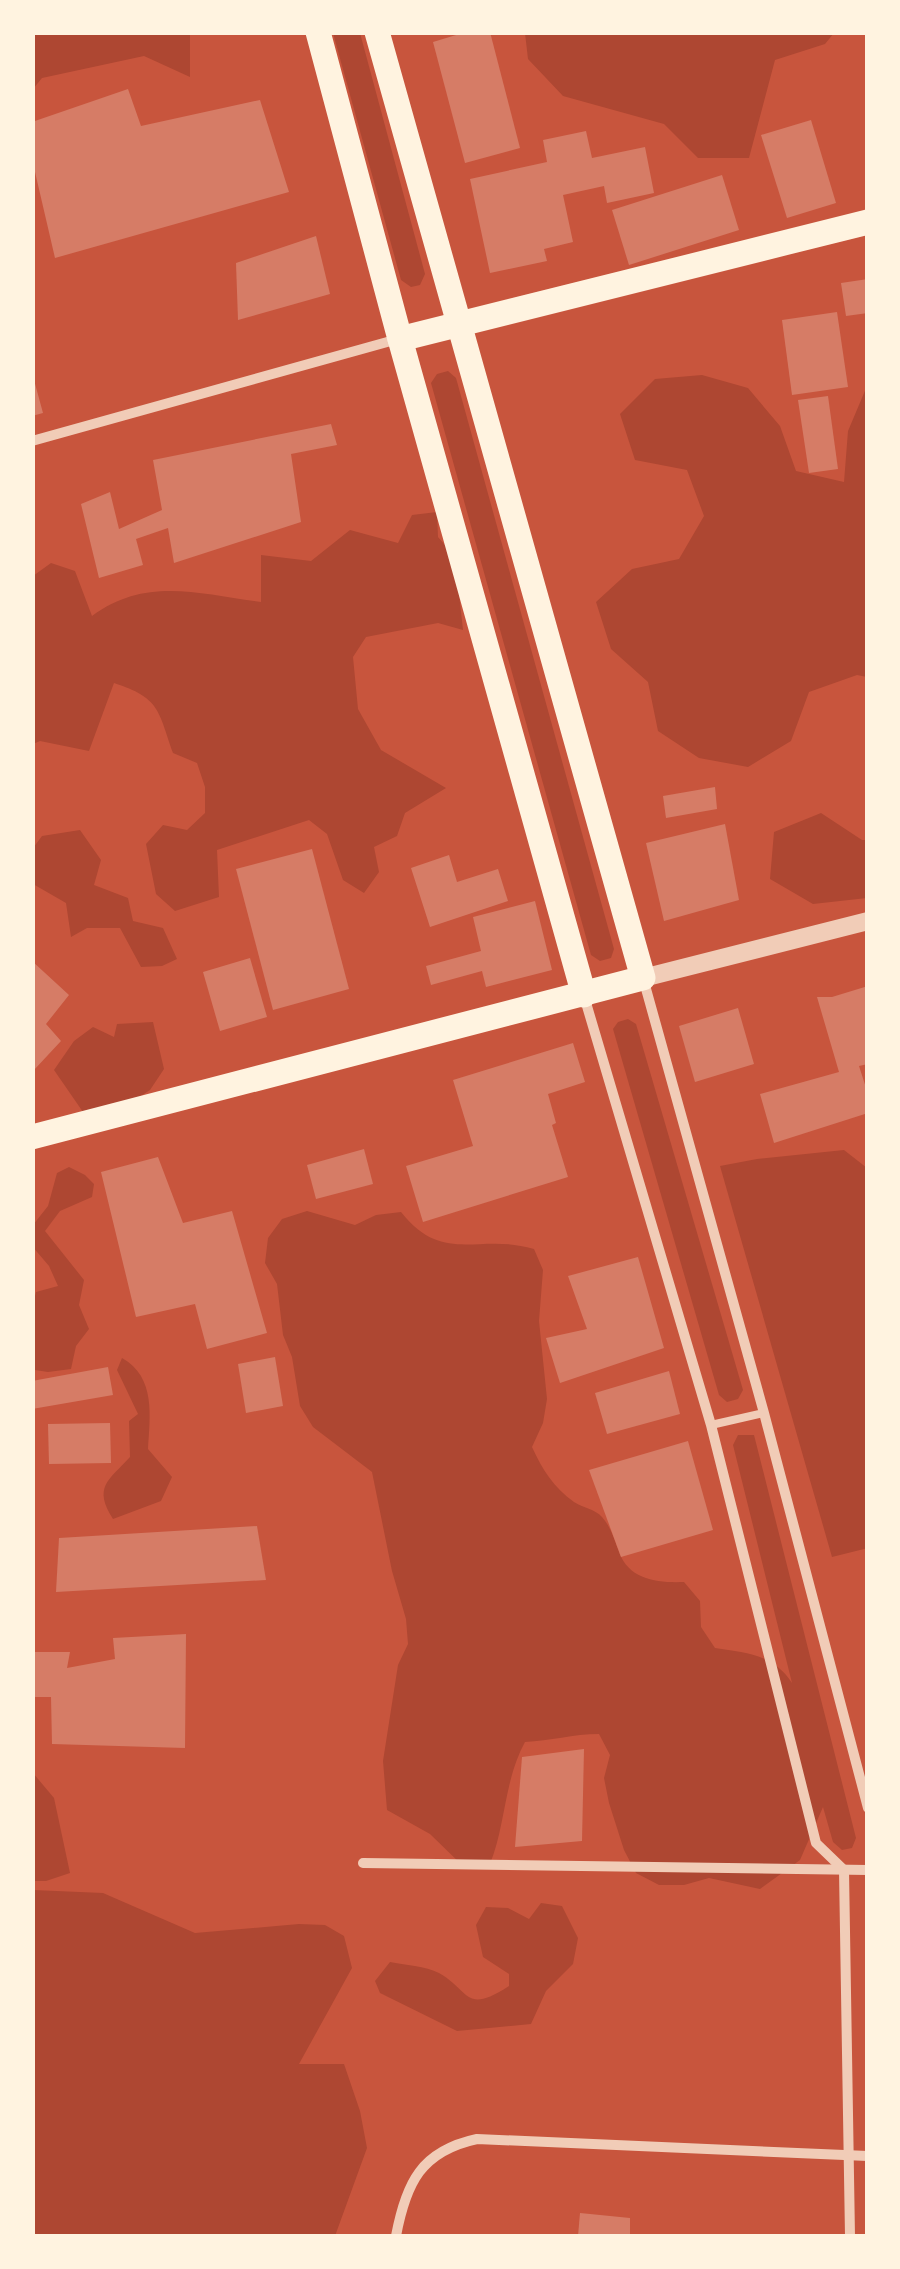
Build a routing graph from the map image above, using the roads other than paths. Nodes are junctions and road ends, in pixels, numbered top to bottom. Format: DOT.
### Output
graph roads {
  1 [pos="318,32"];
  2 [pos="377,32"];
  3 [pos="868,222"];
  4 [pos="457,324"];
  5 [pos="400,339"];
  6 [pos="32,441"];
  7 [pos="868,921"];
  8 [pos="643,978"];
  9 [pos="584,996"];
  10 [pos="32,1136"];
  11 [pos="764,1413"];
  12 [pos="711,1425"];
  13 [pos="868,1808"];
  14 [pos="364,1862"];
  15 [pos="844,1870"];
  16 [pos="868,1870"];
  17 [pos="850,2156"];
  18 [pos="868,2156"];
  19 [pos="396,2236"];
  20 [pos="850,2236"];
  1 -- 5 [label="main road"];
  2 -- 4 [label="main road"];
  3 -- 4 [label="main road"];
  4 -- 5 [label="main road"];
  4 -- 8 [label="main road"];
  5 -- 6 [label="street"];
  5 -- 9 [label="main road"];
  7 -- 8 [label="street"];
  8 -- 9 [label="main road"];
  8 -- 11 [label="street"];
  9 -- 10 [label="main road"];
  9 -- 12 [label="street"];
  11 -- 12 [label="lane"];
  11 -- 13 [label="street"];
  12 -- 15 [label="street"];
  14 -- 15 [label="street"];
  15 -- 16 [label="street"];
  15 -- 17 [label="street"];
  17 -- 18 [label="street"];
  17 -- 19 [label="street"];
  17 -- 20 [label="street"];
}
